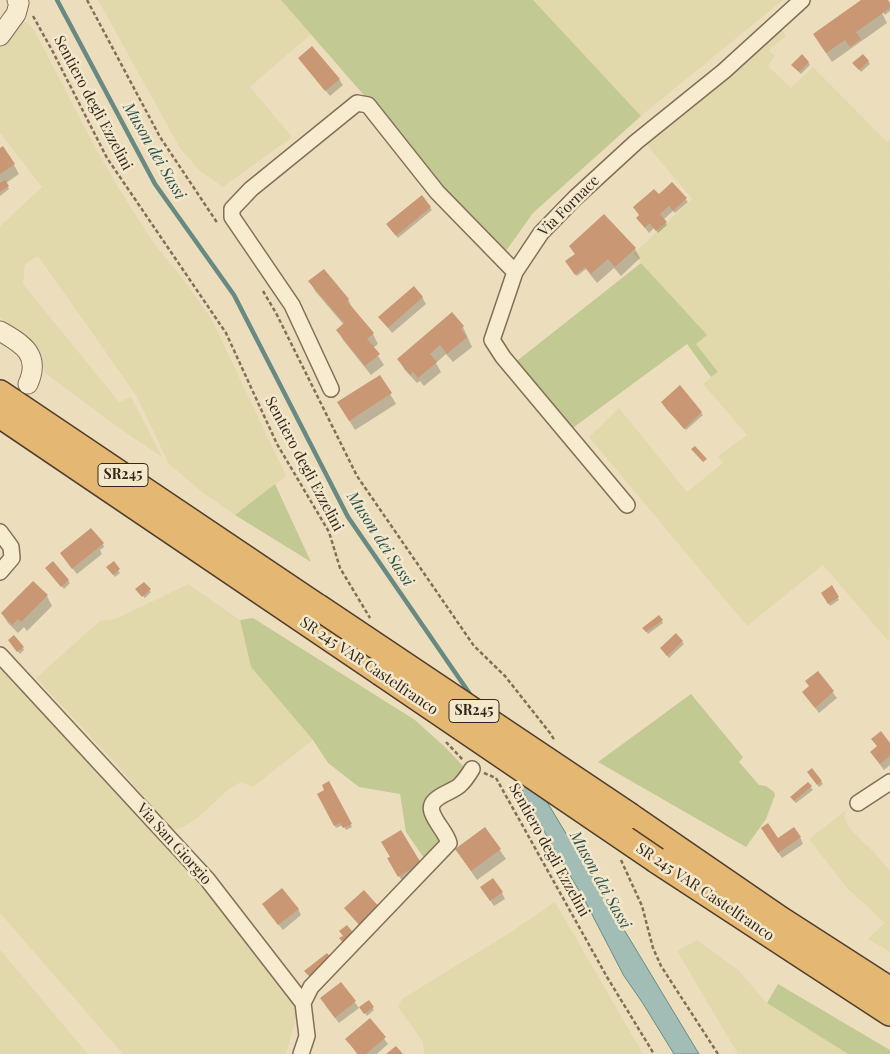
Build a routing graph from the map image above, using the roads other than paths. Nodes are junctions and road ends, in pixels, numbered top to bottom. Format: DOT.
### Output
graph roads {
  1 [pos="802,0"];
  2 [pos="18,1"];
  3 [pos="0,36"];
  4 [pos="515,272"];
  5 [pos="0,331"];
  6 [pos="28,384"];
  7 [pos="331,389"];
  8 [pos="0,393"];
  9 [pos="0,416"];
  10 [pos="628,505"];
  11 [pos="0,532"];
  12 [pos="0,572"];
  13 [pos="0,655"];
  14 [pos="472,768"];
  15 [pos="890,782"];
  16 [pos="858,803"];
  17 [pos="890,990"];
  18 [pos="303,1003"];
  19 [pos="890,1013"];
  20 [pos="301,1054"];
  1 -- 4 [label="street, Via Fornace"];
  2 -- 3 [label="street"];
  4 -- 7 [label="street"];
  4 -- 10 [label="street, Via Fornace"];
  5 -- 6 [label="street"];
  8 -- 17 [label="highway, SR 245 VAR Castelfranco / SR245, bridge"];
  9 -- 19 [label="highway, SR 245 VAR Castelfranco / SR245, bridge"];
  11 -- 12 [label="street"];
  13 -- 18 [label="street, Via San Giorgio"];
  14 -- 18 [label="street"];
  15 -- 16 [label="street"];
  18 -- 20 [label="street"];
}
